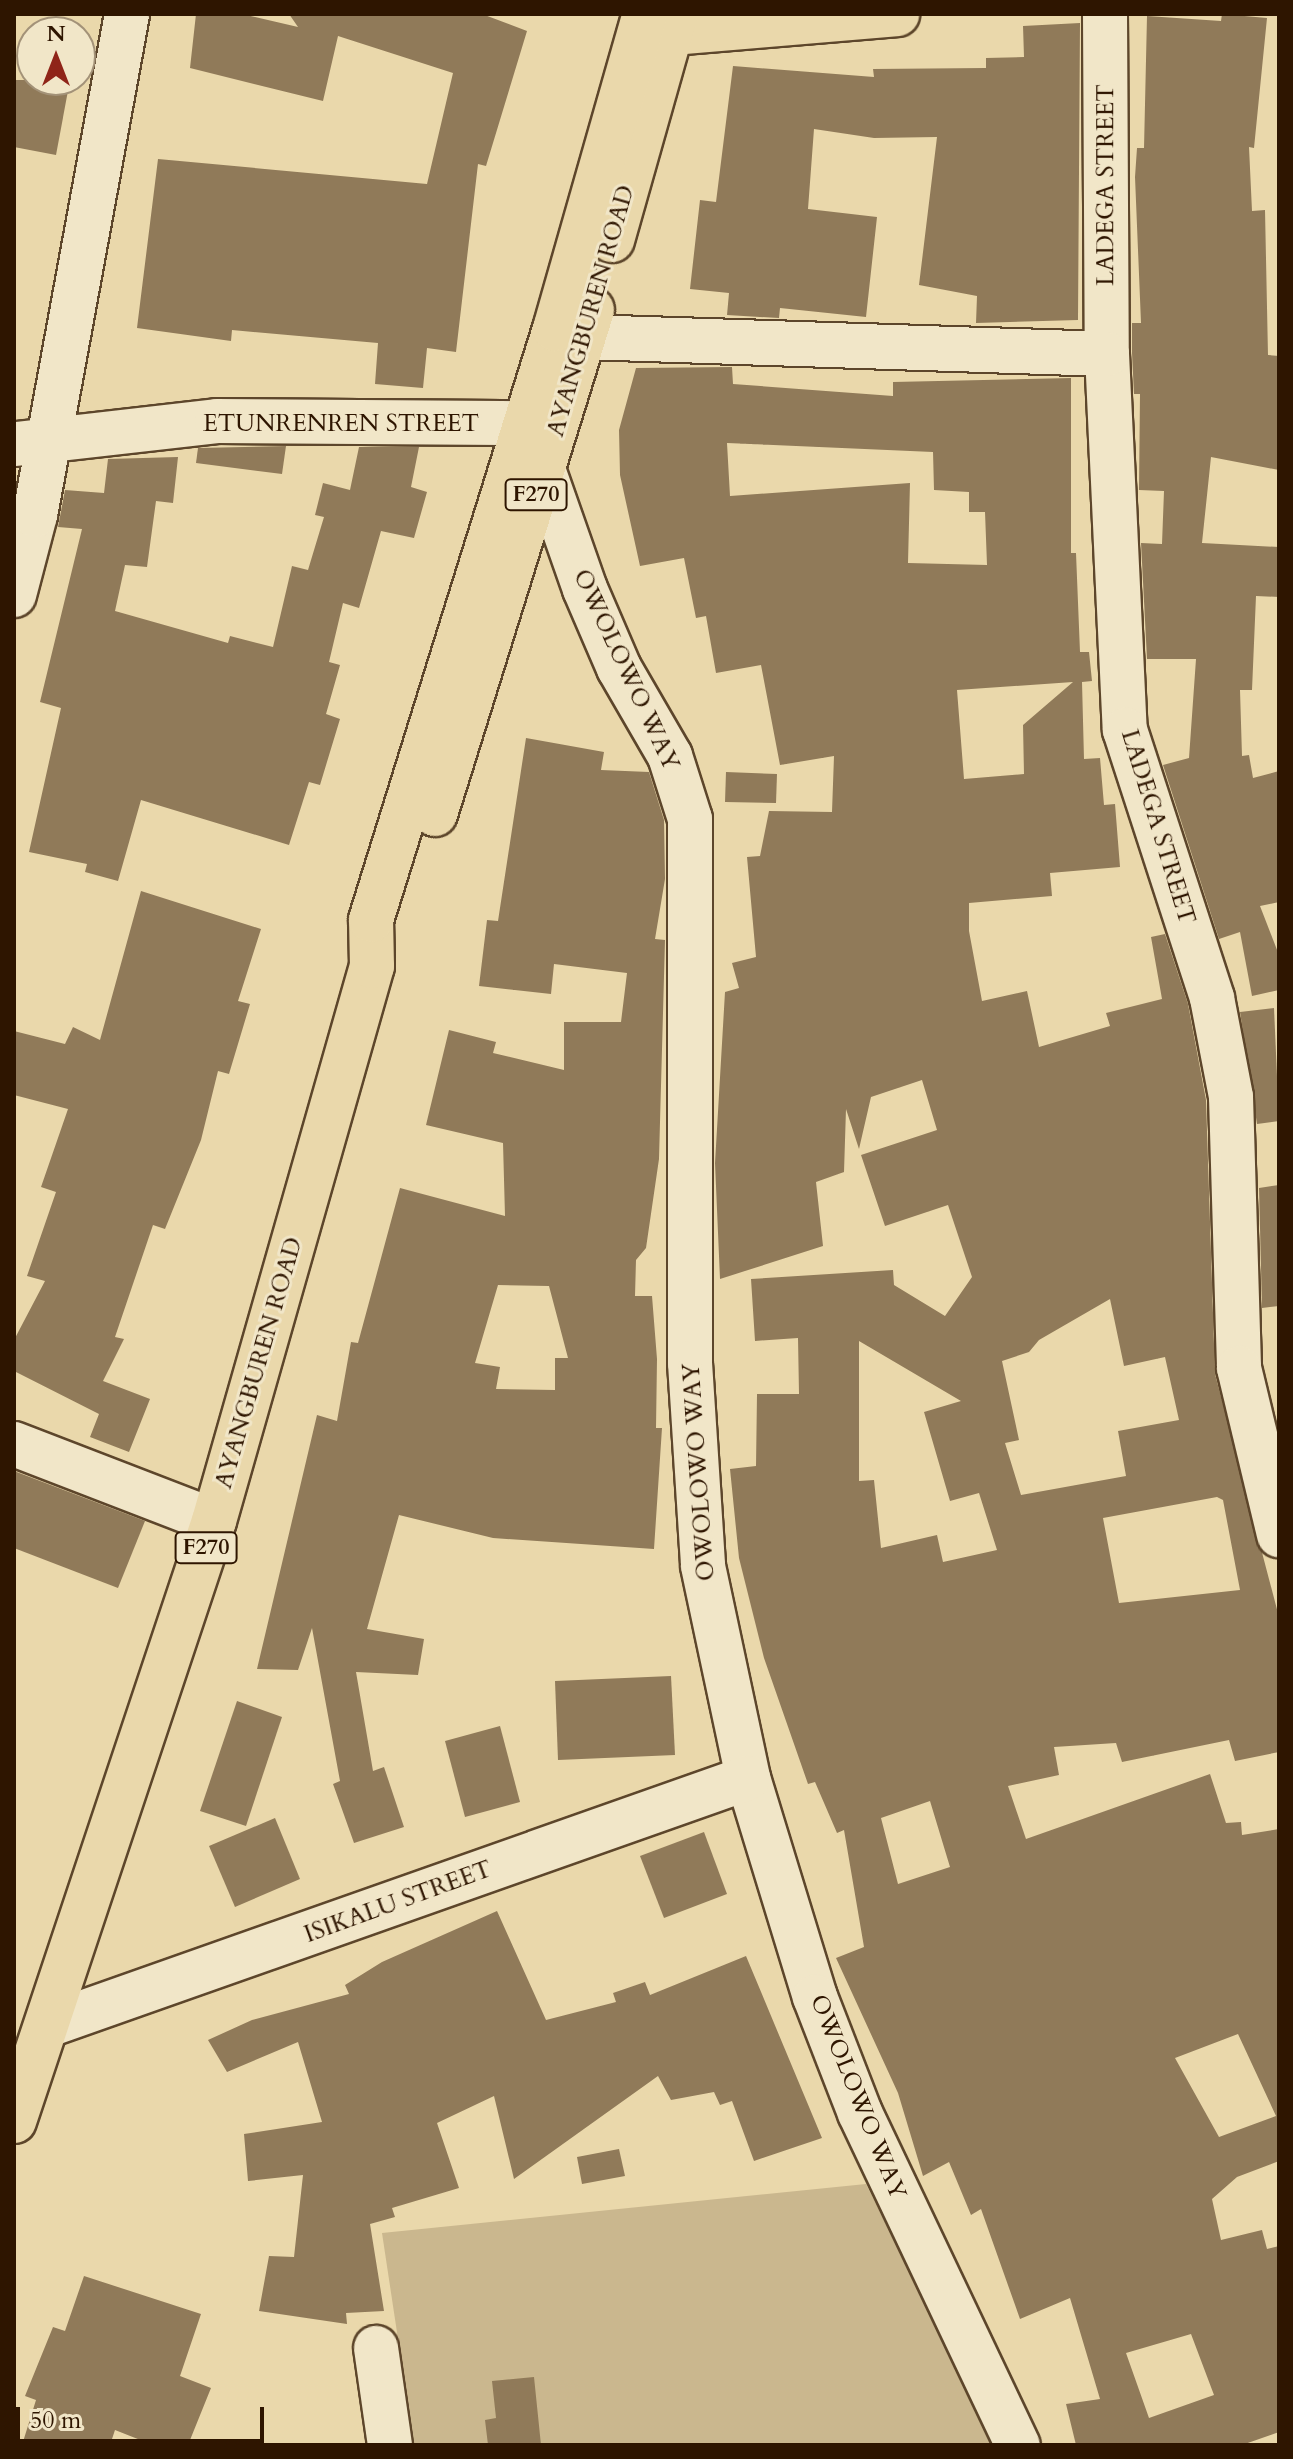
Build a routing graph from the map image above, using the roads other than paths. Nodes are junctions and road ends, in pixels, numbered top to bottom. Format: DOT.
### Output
graph roads {
  1 [pos="127,14"];
  2 [pos="897,14"];
  3 [pos="1105,14"];
  4 [pos="665,20"];
  5 [pos="584,337"];
  6 [pos="1107,354"];
  7 [pos="524,423"];
  8 [pos="29,444"];
  9 [pos="544,472"];
  10 [pos="14,595"];
  11 [pos="372,966"];
  12 [pos="14,1444"];
  13 [pos="214,1521"];
  14 [pos="1279,1535"];
  15 [pos="748,1778"];
  16 [pos="48,2025"];
  17 [pos="14,2121"];
  18 [pos="376,2348"];
  19 [pos="390,2445"];
  20 [pos="1018,2445"];
  1 -- 8 [label="street"];
  2 -- 4 [label="main road"];
  3 -- 6 [label="street, LADEGA STREET"];
  4 -- 5 [label="main road, AYANGBUREN ROAD / F270"];
  4 -- 7 [label="main road, AYANGBUREN ROAD / F270"];
  5 -- 6 [label="street"];
  5 -- 9 [label="main road, AYANGBUREN ROAD / F270"];
  6 -- 14 [label="street, LADEGA STREET"];
  7 -- 8 [label="street, ETUNRENREN STREET"];
  7 -- 11 [label="main road, AYANGBUREN ROAD / F270"];
  8 -- 10 [label="street"];
  9 -- 11 [label="main road, AYANGBUREN ROAD / F270"];
  9 -- 15 [label="street, OWOLOWO WAY"];
  11 -- 13 [label="main road, AYANGBUREN ROAD / F270"];
  12 -- 13 [label="street"];
  13 -- 16 [label="main road, AYANGBUREN ROAD / F270"];
  15 -- 16 [label="street, ISIKALU STREET"];
  15 -- 20 [label="street, OWOLOWO WAY"];
  16 -- 17 [label="main road, AYANGBUREN ROAD / F270"];
  18 -- 19 [label="street"];
}
